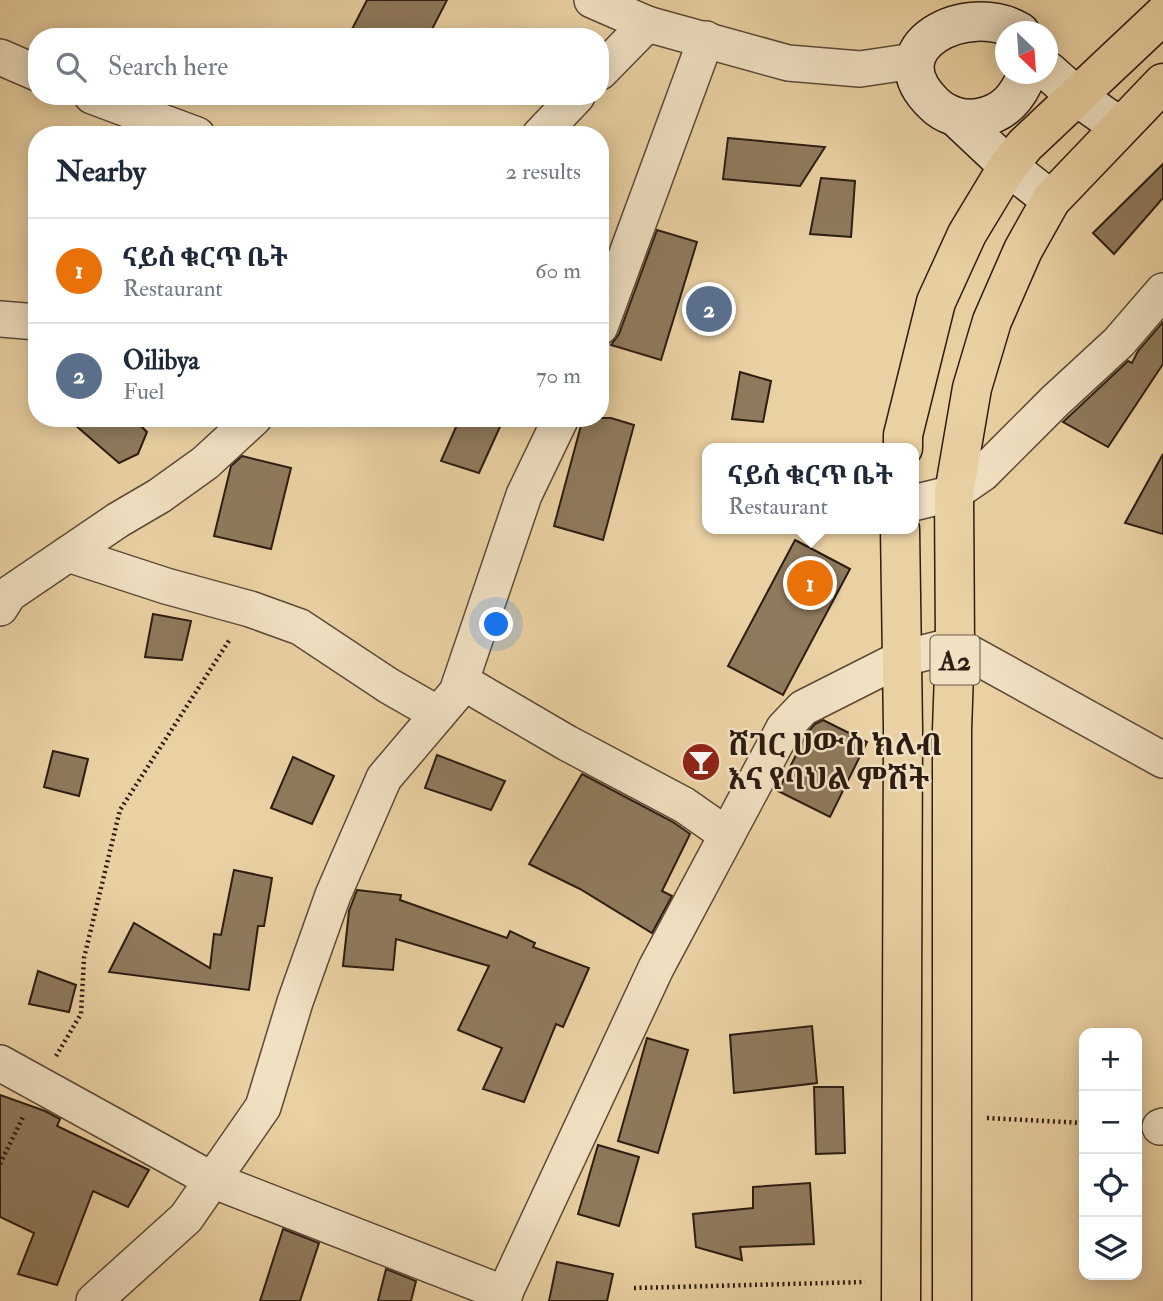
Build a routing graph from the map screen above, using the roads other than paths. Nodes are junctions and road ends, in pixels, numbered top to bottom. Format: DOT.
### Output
graph roads {
  1 [pos="600,2"];
  2 [pos="944,7"];
  3 [pos="1007,15"];
  4 [pos="1163,15"];
  5 [pos="647,24"];
  6 [pos="706,39"];
  7 [pos="0,57"];
  8 [pos="914,61"];
  9 [pos="609,63"];
  10 [pos="28,69"];
  11 [pos="1058,80"];
  12 [pos="1163,83"];
  13 [pos="1023,84"];
  14 [pos="1076,96"];
  15 [pos="116,105"];
  16 [pos="568,105"];
  17 [pos="956,117"];
  18 [pos="173,126"];
  19 [pos="549,126"];
  20 [pos="1120,127"];
  21 [pos="1008,166"];
  22 [pos="1051,200"];
  23 [pos="1163,291"];
  24 [pos="609,303"];
  25 [pos="0,319"];
  26 [pos="28,321"];
  27 [pos="235,427"];
  28 [pos="557,427"];
  29 [pos="903,443"];
  30 [pos="954,493"];
  31 [pos="919,502"];
  32 [pos="900,534"];
  33 [pos="68,554"];
  34 [pos="0,608"];
  35 [pos="955,645"];
  36 [pos="901,659"];
  37 [pos="461,681"];
  38 [pos="438,714"];
  39 [pos="1163,760"];
  40 [pos="727,835"];
  41 [pos="0,1063"];
  42 [pos="212,1180"];
  43 [pos="901,1291"];
  44 [pos="503,1298"];
  45 [pos="94,1301"];
  46 [pos="952,1301"];
  1 -- 5 [label="street"];
  2 -- 3 [label="street"];
  2 -- 8 [label="street"];
  4 -- 14 [label="highway"];
  5 -- 6 [label="street"];
  5 -- 9 [label="street"];
  6 -- 8 [label="street"];
  6 -- 24 [label="street"];
  7 -- 10 [label="street"];
  8 -- 17 [label="street"];
  11 -- 14 [label="street"];
  12 -- 20 [label="highway, A2"];
  13 -- 17 [label="street"];
  14 -- 20 [label="street"];
  14 -- 21 [label="highway"];
  15 -- 18 [label="street"];
  16 -- 19 [label="street"];
  17 -- 21 [label="street"];
  20 -- 22 [label="highway, A2"];
  21 -- 22 [label="street"];
  21 -- 29 [label="highway"];
  22 -- 30 [label="highway, A2"];
  23 -- 30 [label="street"];
  25 -- 26 [label="street"];
  27 -- 33 [label="street"];
  28 -- 37 [label="street"];
  30 -- 31 [label="street"];
  30 -- 35 [label="highway, A2"];
  32 -- 36 [label="highway, A2"];
  33 -- 34 [label="street"];
  33 -- 38 [label="street"];
  35 -- 36 [label="street"];
  35 -- 39 [label="street"];
  35 -- 46 [label="highway, A2"];
  36 -- 40 [label="street"];
  36 -- 43 [label="highway, A2"];
  37 -- 38 [label="street"];
  37 -- 40 [label="street"];
  38 -- 42 [label="street"];
  40 -- 44 [label="street"];
  41 -- 42 [label="street"];
  42 -- 44 [label="street"];
  42 -- 45 [label="street"];
}
